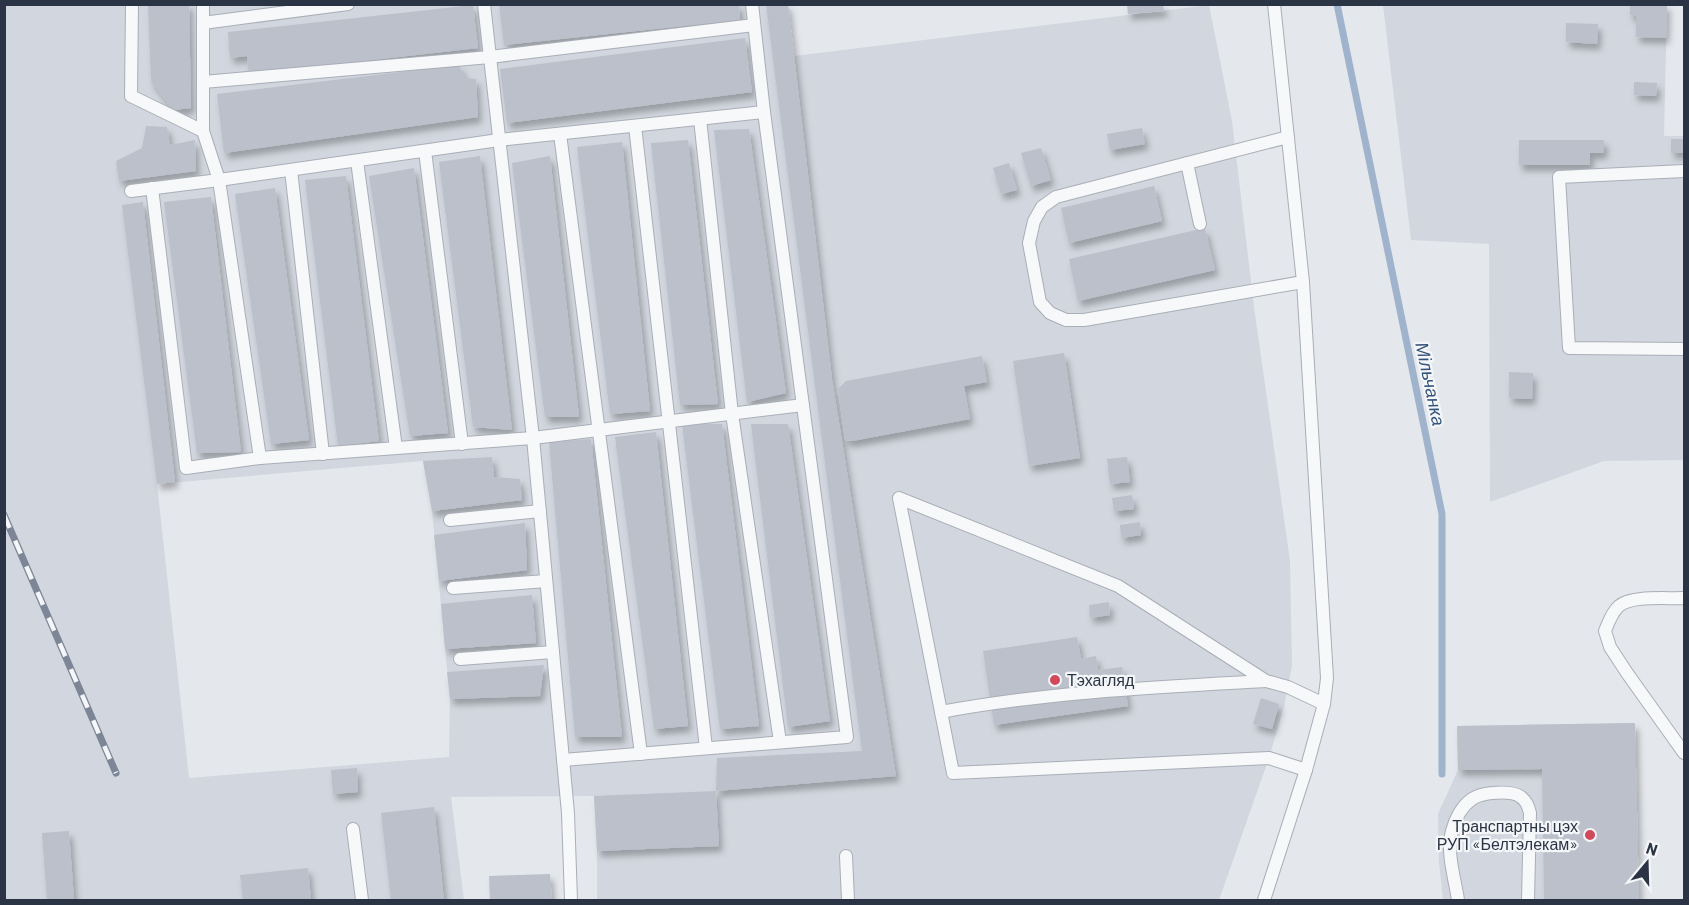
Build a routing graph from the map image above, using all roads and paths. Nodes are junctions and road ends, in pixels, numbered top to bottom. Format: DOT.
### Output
graph roads {
  1 [pos="132,4"];
  2 [pos="203,4"];
  3 [pos="348,4"];
  4 [pos="484,4"];
  5 [pos="752,4"];
  6 [pos="1274,4"];
  7 [pos="203,23"];
  8 [pos="754,25"];
  9 [pos="490,57"];
  10 [pos="203,82"];
  11 [pos="764,112"];
  12 [pos="700,119"];
  13 [pos="635,126"];
  14 [pos="203,131"];
  15 [pos="560,134"];
  16 [pos="1288,137"];
  17 [pos="499,141"];
  18 [pos="425,151"];
  19 [pos="357,161"];
  20 [pos="1187,163"];
  21 [pos="291,170"];
  22 [pos="1684,171"];
  23 [pos="219,180"];
  24 [pos="152,188"];
  25 [pos="130,191"];
  26 [pos="1200,224"];
  27 [pos="1304,282"];
  28 [pos="1684,349"];
  29 [pos="803,405"];
  30 [pos="732,414"];
  31 [pos="669,422"];
  32 [pos="599,430"];
  33 [pos="533,438"];
  34 [pos="462,444"];
  35 [pos="396,448"];
  36 [pos="322,454"];
  37 [pos="260,458"];
  38 [pos="540,511"];
  39 [pos="450,520"];
  40 [pos="546,581"];
  41 [pos="453,588"];
  42 [pos="1684,598"];
  43 [pos="553,652"];
  44 [pos="460,659"];
  45 [pos="1266,681"];
  46 [pos="1324,704"];
  47 [pos="941,712"];
  48 [pos="780,742"];
  49 [pos="706,748"];
  50 [pos="1684,753"];
  51 [pos="641,754"];
  52 [pos="563,760"];
  53 [pos="1306,770"];
  54 [pos="353,829"];
  55 [pos="846,856"];
  56 [pos="362,900"];
  57 [pos="571,900"];
  58 [pos="848,900"];
  59 [pos="1264,900"];
  60 [pos="1458,900"];
  61 [pos="1528,900"];
  1 -- 14 [label="lane"];
  2 -- 7 [label="lane"];
  3 -- 7 [label="lane"];
  4 -- 9 [label="lane"];
  5 -- 8 [label="lane"];
  6 -- 16 [label="lane"];
  7 -- 10 [label="lane"];
  8 -- 9 [label="lane"];
  8 -- 11 [label="lane"];
  9 -- 10 [label="lane"];
  9 -- 17 [label="lane"];
  10 -- 14 [label="lane"];
  11 -- 12 [label="lane"];
  11 -- 29 [label="lane"];
  12 -- 13 [label="lane"];
  12 -- 30 [label="lane"];
  13 -- 15 [label="lane"];
  13 -- 31 [label="lane"];
  14 -- 23 [label="lane"];
  15 -- 17 [label="lane"];
  15 -- 32 [label="lane"];
  16 -- 20 [label="lane"];
  16 -- 27 [label="lane"];
  17 -- 18 [label="lane"];
  17 -- 33 [label="lane"];
  18 -- 19 [label="lane"];
  18 -- 34 [label="lane"];
  19 -- 21 [label="lane"];
  19 -- 35 [label="lane"];
  20 -- 26 [label="lane"];
  20 -- 27 [label="lane"];
  21 -- 23 [label="lane"];
  21 -- 36 [label="lane"];
  22 -- 28 [label="lane"];
  23 -- 24 [label="lane"];
  23 -- 37 [label="lane"];
  24 -- 25 [label="lane"];
  24 -- 37 [label="lane"];
  27 -- 46 [label="lane"];
  29 -- 30 [label="lane"];
  29 -- 48 [label="lane"];
  30 -- 31 [label="lane"];
  30 -- 48 [label="lane"];
  31 -- 32 [label="lane"];
  31 -- 49 [label="lane"];
  32 -- 33 [label="lane"];
  32 -- 51 [label="lane"];
  33 -- 34 [label="lane"];
  33 -- 38 [label="lane"];
  34 -- 35 [label="lane"];
  35 -- 36 [label="lane"];
  36 -- 37 [label="lane"];
  38 -- 39 [label="lane"];
  38 -- 40 [label="lane"];
  40 -- 41 [label="lane"];
  40 -- 43 [label="lane"];
  42 -- 50 [label="lane"];
  43 -- 44 [label="lane"];
  43 -- 52 [label="lane"];
  45 -- 46 [label="lane"];
  45 -- 47 [label="lane"];
  45 -- 47 [label="lane"];
  46 -- 53 [label="lane"];
  47 -- 53 [label="lane"];
  48 -- 49 [label="lane"];
  49 -- 51 [label="lane"];
  51 -- 52 [label="lane"];
  52 -- 57 [label="lane"];
  53 -- 59 [label="lane"];
  54 -- 56 [label="lane"];
  55 -- 58 [label="lane"];
  60 -- 61 [label="lane"];
}
